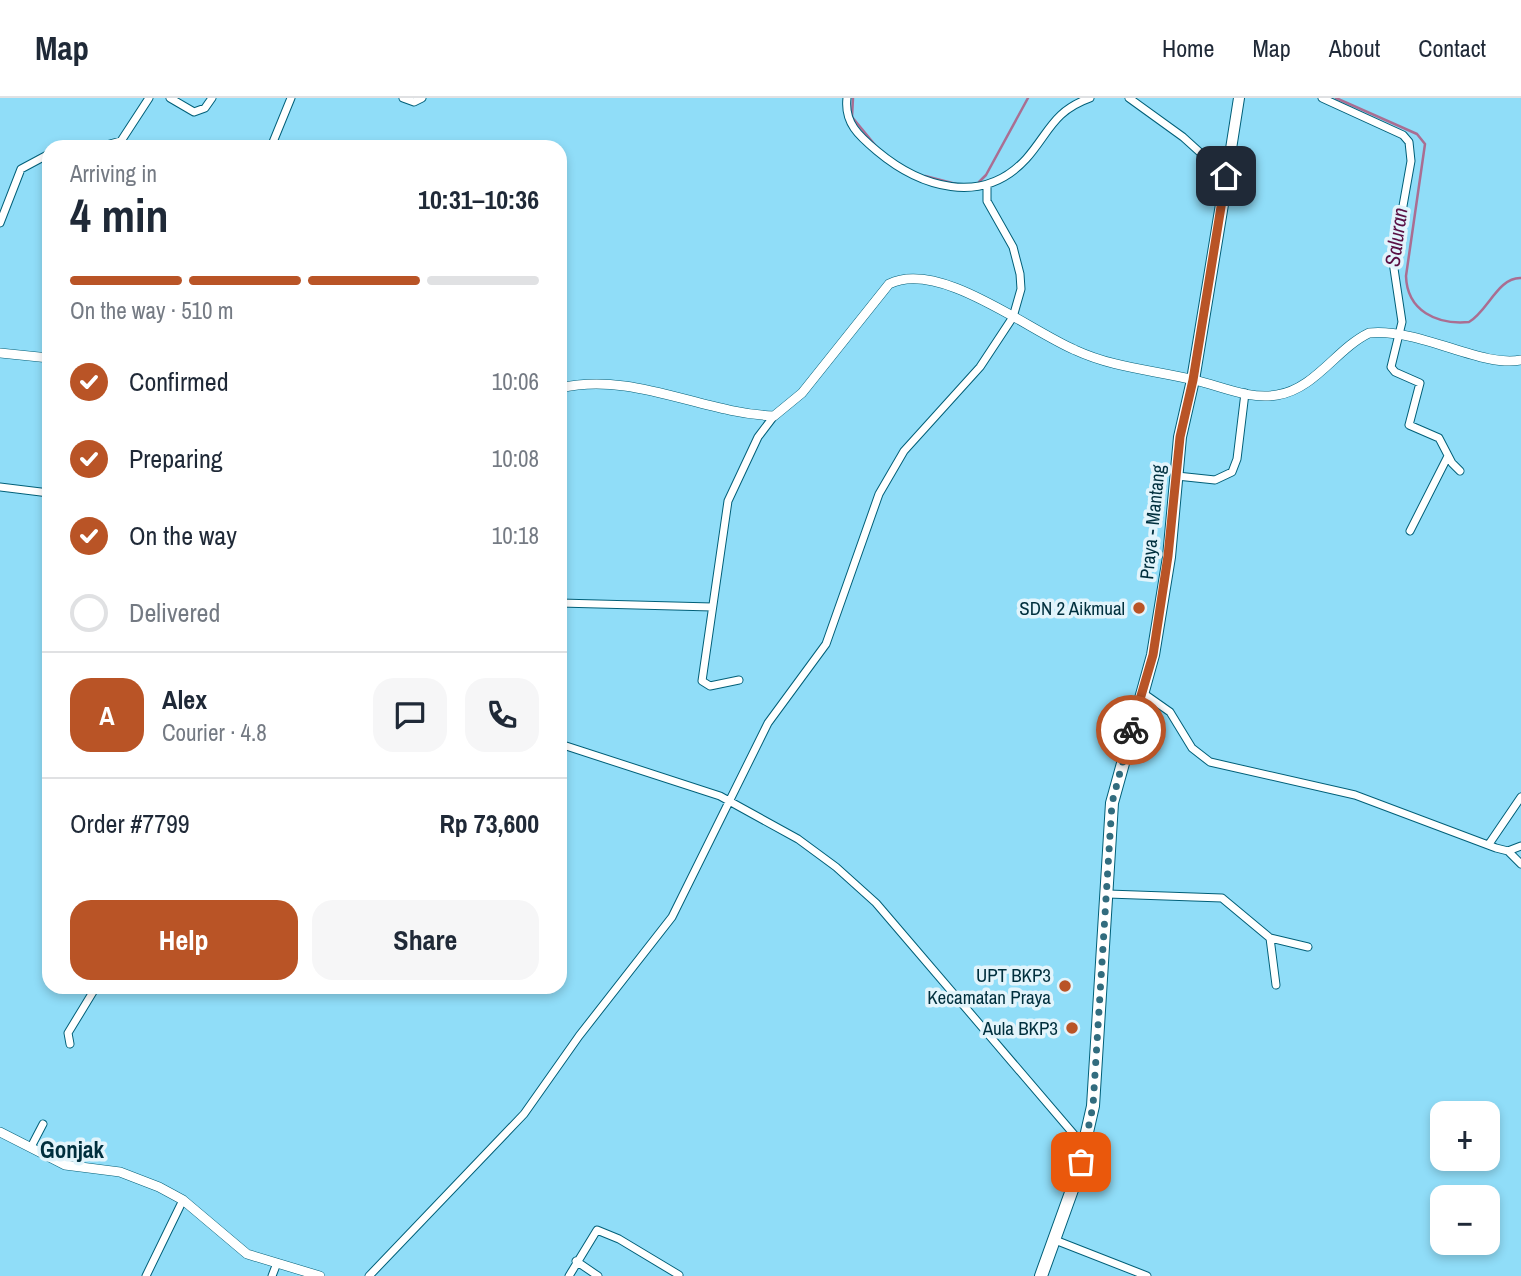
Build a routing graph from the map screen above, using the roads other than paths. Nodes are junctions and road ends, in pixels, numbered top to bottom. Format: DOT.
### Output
graph roads {
  1 [pos="149,98"];
  2 [pos="170,98"];
  3 [pos="212,98"];
  4 [pos="291,98"];
  5 [pos="403,98"];
  6 [pos="422,98"];
  7 [pos="847,98"];
  8 [pos="1090,98"];
  9 [pos="1129,98"];
  10 [pos="1239,98"];
  11 [pos="1322,98"];
  12 [pos="122,140"];
  13 [pos="274,140"];
  14 [pos="42,158"];
  15 [pos="1228,166"];
  16 [pos="987,186"];
  17 [pos="0,223"];
  18 [pos="1013,317"];
  19 [pos="1401,334"];
  20 [pos="0,353"];
  21 [pos="42,357"];
  22 [pos="1521,360"];
  23 [pos="1193,380"];
  24 [pos="567,386"];
  25 [pos="1245,393"];
  26 [pos="774,416"];
  27 [pos="1448,456"];
  28 [pos="1460,471"];
  29 [pos="1177,476"];
  30 [pos="0,487"];
  31 [pos="42,492"];
  32 [pos="1410,531"];
  33 [pos="567,603"];
  34 [pos="712,607"];
  35 [pos="739,680"];
  36 [pos="1143,693"];
  37 [pos="567,746"];
  38 [pos="1521,796"];
  39 [pos="729,801"];
  40 [pos="1489,844"];
  41 [pos="1521,846"];
  42 [pos="1508,851"];
  43 [pos="1521,864"];
  44 [pos="1108,894"];
  45 [pos="1270,938"];
  46 [pos="1308,947"];
  47 [pos="1276,985"];
  48 [pos="92,994"];
  49 [pos="71,1044"];
  50 [pos="43,1124"];
  51 [pos="0,1132"];
  52 [pos="31,1147"];
  53 [pos="1085,1149"];
  54 [pos="183,1200"];
  55 [pos="1055,1240"];
  56 [pos="576,1261"];
  57 [pos="277,1263"];
  58 [pos="679,1275"];
  59 [pos="146,1276"];
  60 [pos="272,1276"];
  61 [pos="320,1276"];
  62 [pos="369,1276"];
  63 [pos="569,1276"];
  64 [pos="598,1276"];
  65 [pos="1041,1276"];
  66 [pos="1147,1276"];
  1 -- 12 [label="street"];
  2 -- 3 [label="street"];
  4 -- 13 [label="street"];
  5 -- 6 [label="street"];
  7 -- 16 [label="street"];
  8 -- 16 [label="street"];
  9 -- 15 [label="street"];
  10 -- 15 [label="main road, Praya - Mantang"];
  11 -- 19 [label="street"];
  14 -- 17 [label="street"];
  15 -- 23 [label="main road, Praya - Mantang"];
  16 -- 18 [label="street"];
  18 -- 23 [label="street"];
  18 -- 26 [label="street"];
  18 -- 39 [label="street"];
  19 -- 22 [label="street"];
  19 -- 25 [label="street"];
  19 -- 27 [label="street"];
  20 -- 21 [label="street"];
  23 -- 25 [label="street"];
  23 -- 29 [label="main road, Praya - Mantang"];
  24 -- 26 [label="street"];
  25 -- 29 [label="street"];
  26 -- 34 [label="street"];
  27 -- 28 [label="street"];
  27 -- 32 [label="street"];
  29 -- 36 [label="main road, Praya - Mantang"];
  30 -- 31 [label="street"];
  33 -- 34 [label="street"];
  34 -- 35 [label="street"];
  36 -- 40 [label="street"];
  36 -- 44 [label="main road, Praya - Mantang"];
  37 -- 39 [label="street"];
  38 -- 40 [label="street"];
  39 -- 53 [label="street"];
  39 -- 62 [label="street"];
  40 -- 42 [label="street"];
  41 -- 42 [label="street"];
  42 -- 43 [label="street"];
  44 -- 45 [label="street"];
  44 -- 53 [label="main road, Praya - Mantang"];
  45 -- 46 [label="street"];
  45 -- 47 [label="street"];
  48 -- 49 [label="street"];
  50 -- 52 [label="street"];
  51 -- 52 [label="street"];
  52 -- 54 [label="street"];
  53 -- 55 [label="main road, Praya - Mantang"];
  54 -- 57 [label="street"];
  54 -- 59 [label="street"];
  55 -- 65 [label="main road, Praya - Mantang"];
  55 -- 66 [label="street"];
  56 -- 58 [label="street"];
  56 -- 63 [label="street"];
  56 -- 64 [label="street"];
  57 -- 60 [label="street"];
  57 -- 61 [label="street"];
}
